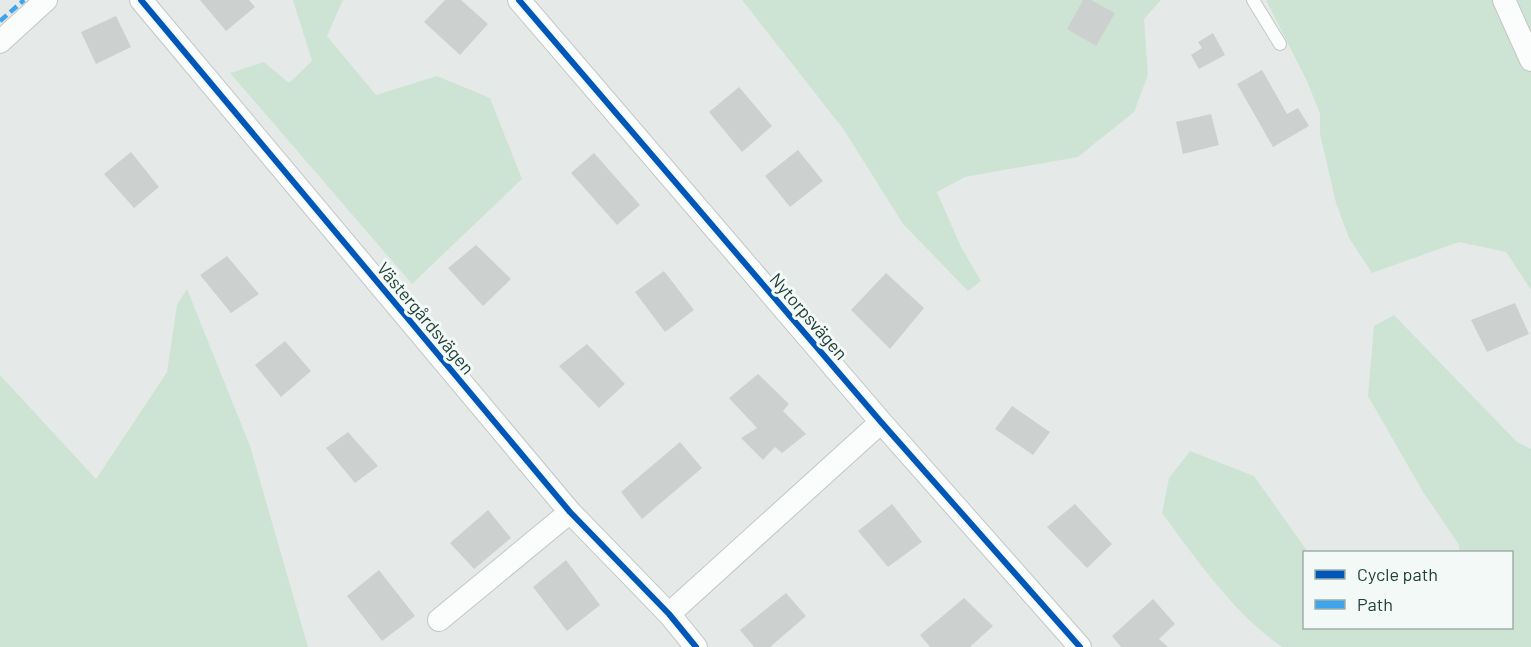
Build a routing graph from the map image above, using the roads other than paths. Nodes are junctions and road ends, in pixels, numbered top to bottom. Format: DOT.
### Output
graph roads {
  1 [pos="46,0"];
  2 [pos="141,0"];
  3 [pos="519,0"];
  4 [pos="1253,0"];
  5 [pos="1504,0"];
  6 [pos="0,42"];
  7 [pos="1280,44"];
  8 [pos="1531,60"];
  9 [pos="881,422"];
  10 [pos="570,512"];
  11 [pos="669,615"];
  12 [pos="440,620"];
  13 [pos="696,647"];
  14 [pos="1080,647"];
  1 -- 6 [label="street"];
  2 -- 10 [label="street, Västergårdsvägen"];
  3 -- 9 [label="street, Nytorpsvägen"];
  4 -- 7 [label="lane"];
  5 -- 8 [label="street"];
  9 -- 11 [label="street"];
  9 -- 14 [label="street, Nytorpsvägen"];
  10 -- 11 [label="street, Västergårdsvägen"];
  10 -- 12 [label="street"];
  11 -- 13 [label="street, Västergårdsvägen"];
}
